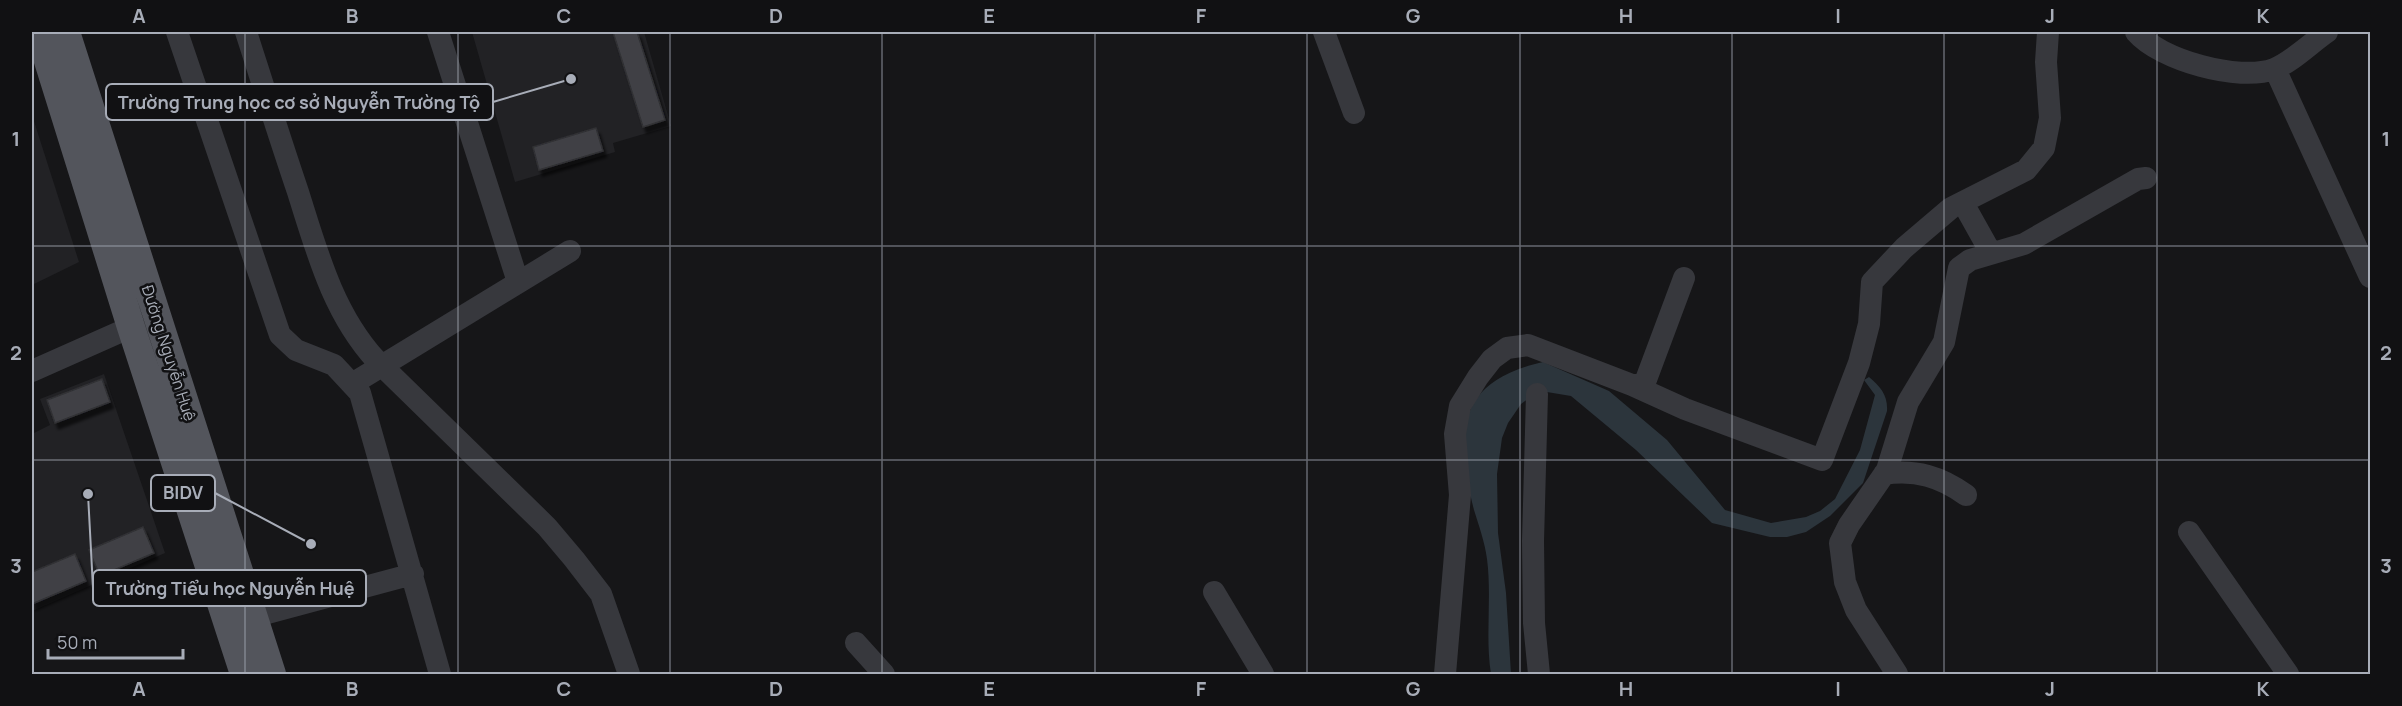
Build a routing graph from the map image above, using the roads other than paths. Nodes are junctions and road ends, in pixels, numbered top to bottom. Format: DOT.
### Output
graph roads {
  1 [pos="39,32"];
  2 [pos="66,32"];
  3 [pos="177,32"];
  4 [pos="246,32"];
  5 [pos="438,32"];
  6 [pos="1324,32"];
  7 [pos="2048,32"];
  8 [pos="2136,32"];
  9 [pos="2327,32"];
  10 [pos="2275,69"];
  11 [pos="1354,113"];
  12 [pos="2146,178"];
  13 [pos="1963,203"];
  14 [pos="570,251"];
  15 [pos="1991,253"];
  16 [pos="2370,277"];
  17 [pos="1684,278"];
  18 [pos="518,282"];
  19 [pos="158,319"];
  20 [pos="131,327"];
  21 [pos="382,366"];
  22 [pos="32,371"];
  23 [pos="352,384"];
  24 [pos="1632,385"];
  25 [pos="1537,394"];
  26 [pos="1884,474"];
  27 [pos="1966,495"];
  28 [pos="2189,532"];
  29 [pos="413,574"];
  30 [pos="1214,592"];
  31 [pos="253,617"];
  32 [pos="856,643"];
  33 [pos="244,675"];
  34 [pos="272,675"];
  35 [pos="440,675"];
  36 [pos="629,675"];
  37 [pos="884,675"];
  38 [pos="1263,675"];
  39 [pos="1445,675"];
  40 [pos="1539,675"];
  41 [pos="1897,675"];
  42 [pos="2288,675"];
  1 -- 20 [label="main road, Đường Nguyễn Huệ"];
  2 -- 19 [label="main road, Đường Nguyễn Huệ"];
  3 -- 23 [label="street"];
  4 -- 21 [label="street"];
  5 -- 18 [label="street"];
  6 -- 11 [label="street"];
  7 -- 13 [label="street"];
  8 -- 10 [label="street"];
  9 -- 10 [label="street"];
  10 -- 16 [label="street"];
  12 -- 15 [label="street"];
  13 -- 15 [label="street"];
  13 -- 24 [label="street"];
  14 -- 18 [label="street"];
  15 -- 26 [label="street"];
  17 -- 24 [label="street"];
  18 -- 21 [label="street"];
  19 -- 20 [label="main road"];
  19 -- 31 [label="main road, Đường Nguyễn Huệ"];
  20 -- 22 [label="street"];
  20 -- 33 [label="main road, Đường Nguyễn Huệ"];
  21 -- 23 [label="street"];
  21 -- 36 [label="street"];
  23 -- 29 [label="street"];
  24 -- 39 [label="street"];
  25 -- 40 [label="street"];
  26 -- 27 [label="street"];
  26 -- 41 [label="street"];
  28 -- 42 [label="street"];
  29 -- 31 [label="street"];
  29 -- 35 [label="street"];
  30 -- 38 [label="street"];
  31 -- 34 [label="main road, Đường Nguyễn Huệ"];
  32 -- 37 [label="street"];
}
